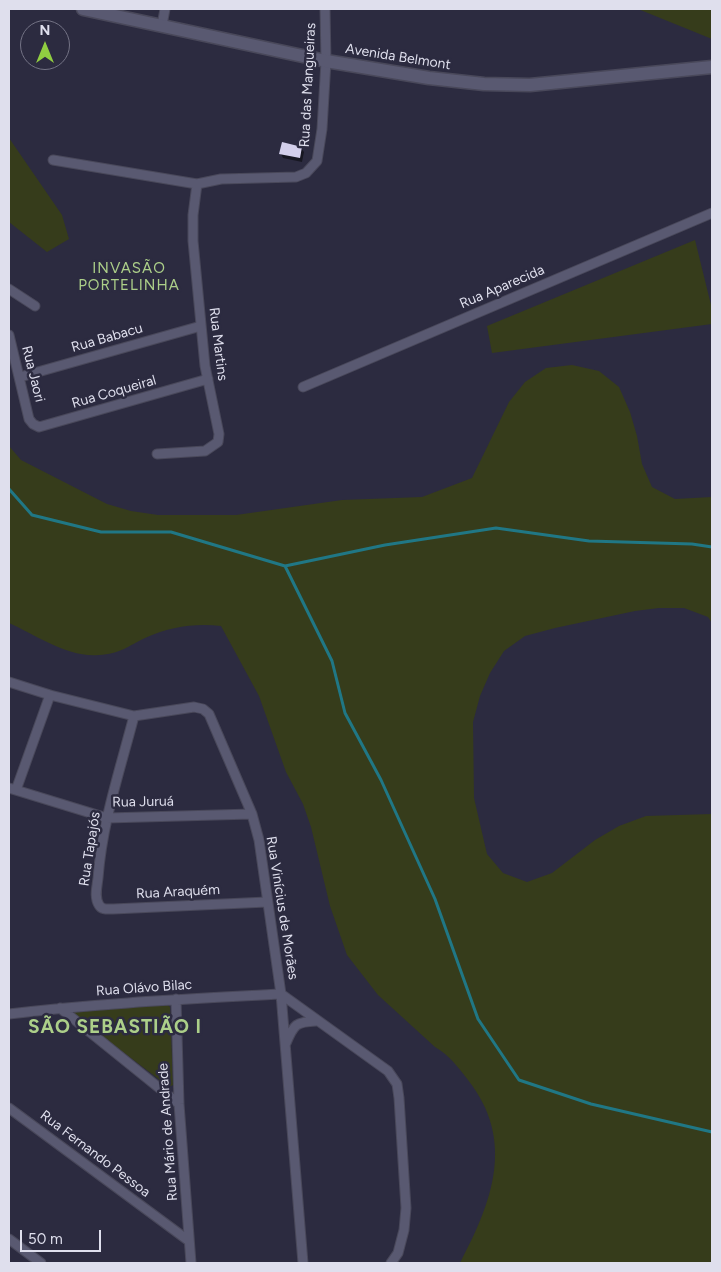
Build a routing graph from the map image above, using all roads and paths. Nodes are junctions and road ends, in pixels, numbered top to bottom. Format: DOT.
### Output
graph roads {
  1 [pos="83,9"];
  2 [pos="165,9"];
  3 [pos="325,9"];
  4 [pos="162,25"];
  5 [pos="326,61"];
  6 [pos="712,67"];
  7 [pos="53,160"];
  8 [pos="197,184"];
  9 [pos="712,213"];
  10 [pos="9,289"];
  11 [pos="35,306"];
  12 [pos="201,326"];
  13 [pos="9,335"];
  14 [pos="20,377"];
  15 [pos="208,379"];
  16 [pos="303,387"];
  17 [pos="30,419"];
  18 [pos="157,454"];
  19 [pos="9,682"];
  20 [pos="50,695"];
  21 [pos="134,716"];
  22 [pos="12,789"];
  23 [pos="252,814"];
  24 [pos="107,818"];
  25 [pos="96,898"];
  26 [pos="267,902"];
  27 [pos="281,994"];
  28 [pos="176,1000"];
  29 [pos="60,1008"];
  30 [pos="9,1014"];
  31 [pos="316,1021"];
  32 [pos="286,1044"];
  33 [pos="179,1104"];
  34 [pos="9,1108"];
  35 [pos="9,1239"];
  36 [pos="189,1241"];
  37 [pos="41,1263"];
  38 [pos="191,1263"];
  39 [pos="303,1263"];
  40 [pos="391,1263"];
  1 -- 4 [label="street, Avenida Belmont"];
  2 -- 4 [label="street"];
  3 -- 5 [label="street, Rua das Mangueiras"];
  4 -- 5 [label="street, Avenida Belmont"];
  5 -- 6 [label="street, Avenida Belmont"];
  5 -- 8 [label="street, Rua das Mangueiras"];
  7 -- 8 [label="street, Rua das Mangueiras"];
  8 -- 12 [label="street, Rua Martins"];
  9 -- 16 [label="street, Rua Aparecida"];
  10 -- 11 [label="street"];
  12 -- 14 [label="street, Rua Babacu"];
  12 -- 15 [label="street, Rua Martins"];
  13 -- 14 [label="street, Rua Jaori"];
  14 -- 17 [label="street, Rua Jaori"];
  15 -- 17 [label="street, Rua Coqueiral"];
  15 -- 18 [label="street, Rua Martins"];
  19 -- 20 [label="street, Rua Vinícius de Morães"];
  20 -- 21 [label="street, Rua Vinícius de Morães"];
  20 -- 22 [label="street"];
  21 -- 23 [label="street, Rua Vinícius de Morães"];
  21 -- 24 [label="street, Rua Tapajós"];
  22 -- 24 [label="street, Rua Juruá"];
  23 -- 24 [label="street, Rua Juruá"];
  23 -- 26 [label="street, Rua Vinícius de Morães"];
  24 -- 25 [label="street, Rua Tapajós"];
  25 -- 26 [label="street, Rua Araquém"];
  26 -- 27 [label="street, Rua Vinícius de Morães"];
  27 -- 28 [label="street, Rua Olávo Bilac"];
  27 -- 31 [label="street"];
  27 -- 32 [label="street, Rua Vinícius de Morães"];
  28 -- 29 [label="street, Rua Olávo Bilac"];
  28 -- 33 [label="street, Rua Mário de Andrade"];
  29 -- 30 [label="street, Rua Olávo Bilac"];
  29 -- 33 [label="street"];
  31 -- 32 [label="street"];
  31 -- 40 [label="street"];
  32 -- 39 [label="street, Rua Vinícius de Morães"];
  33 -- 36 [label="street, Rua Mário de Andrade"];
  34 -- 36 [label="street, Rua Fernando Pessoa"];
  35 -- 37 [label="street"];
  36 -- 38 [label="street, Rua Mário de Andrade"];
}
